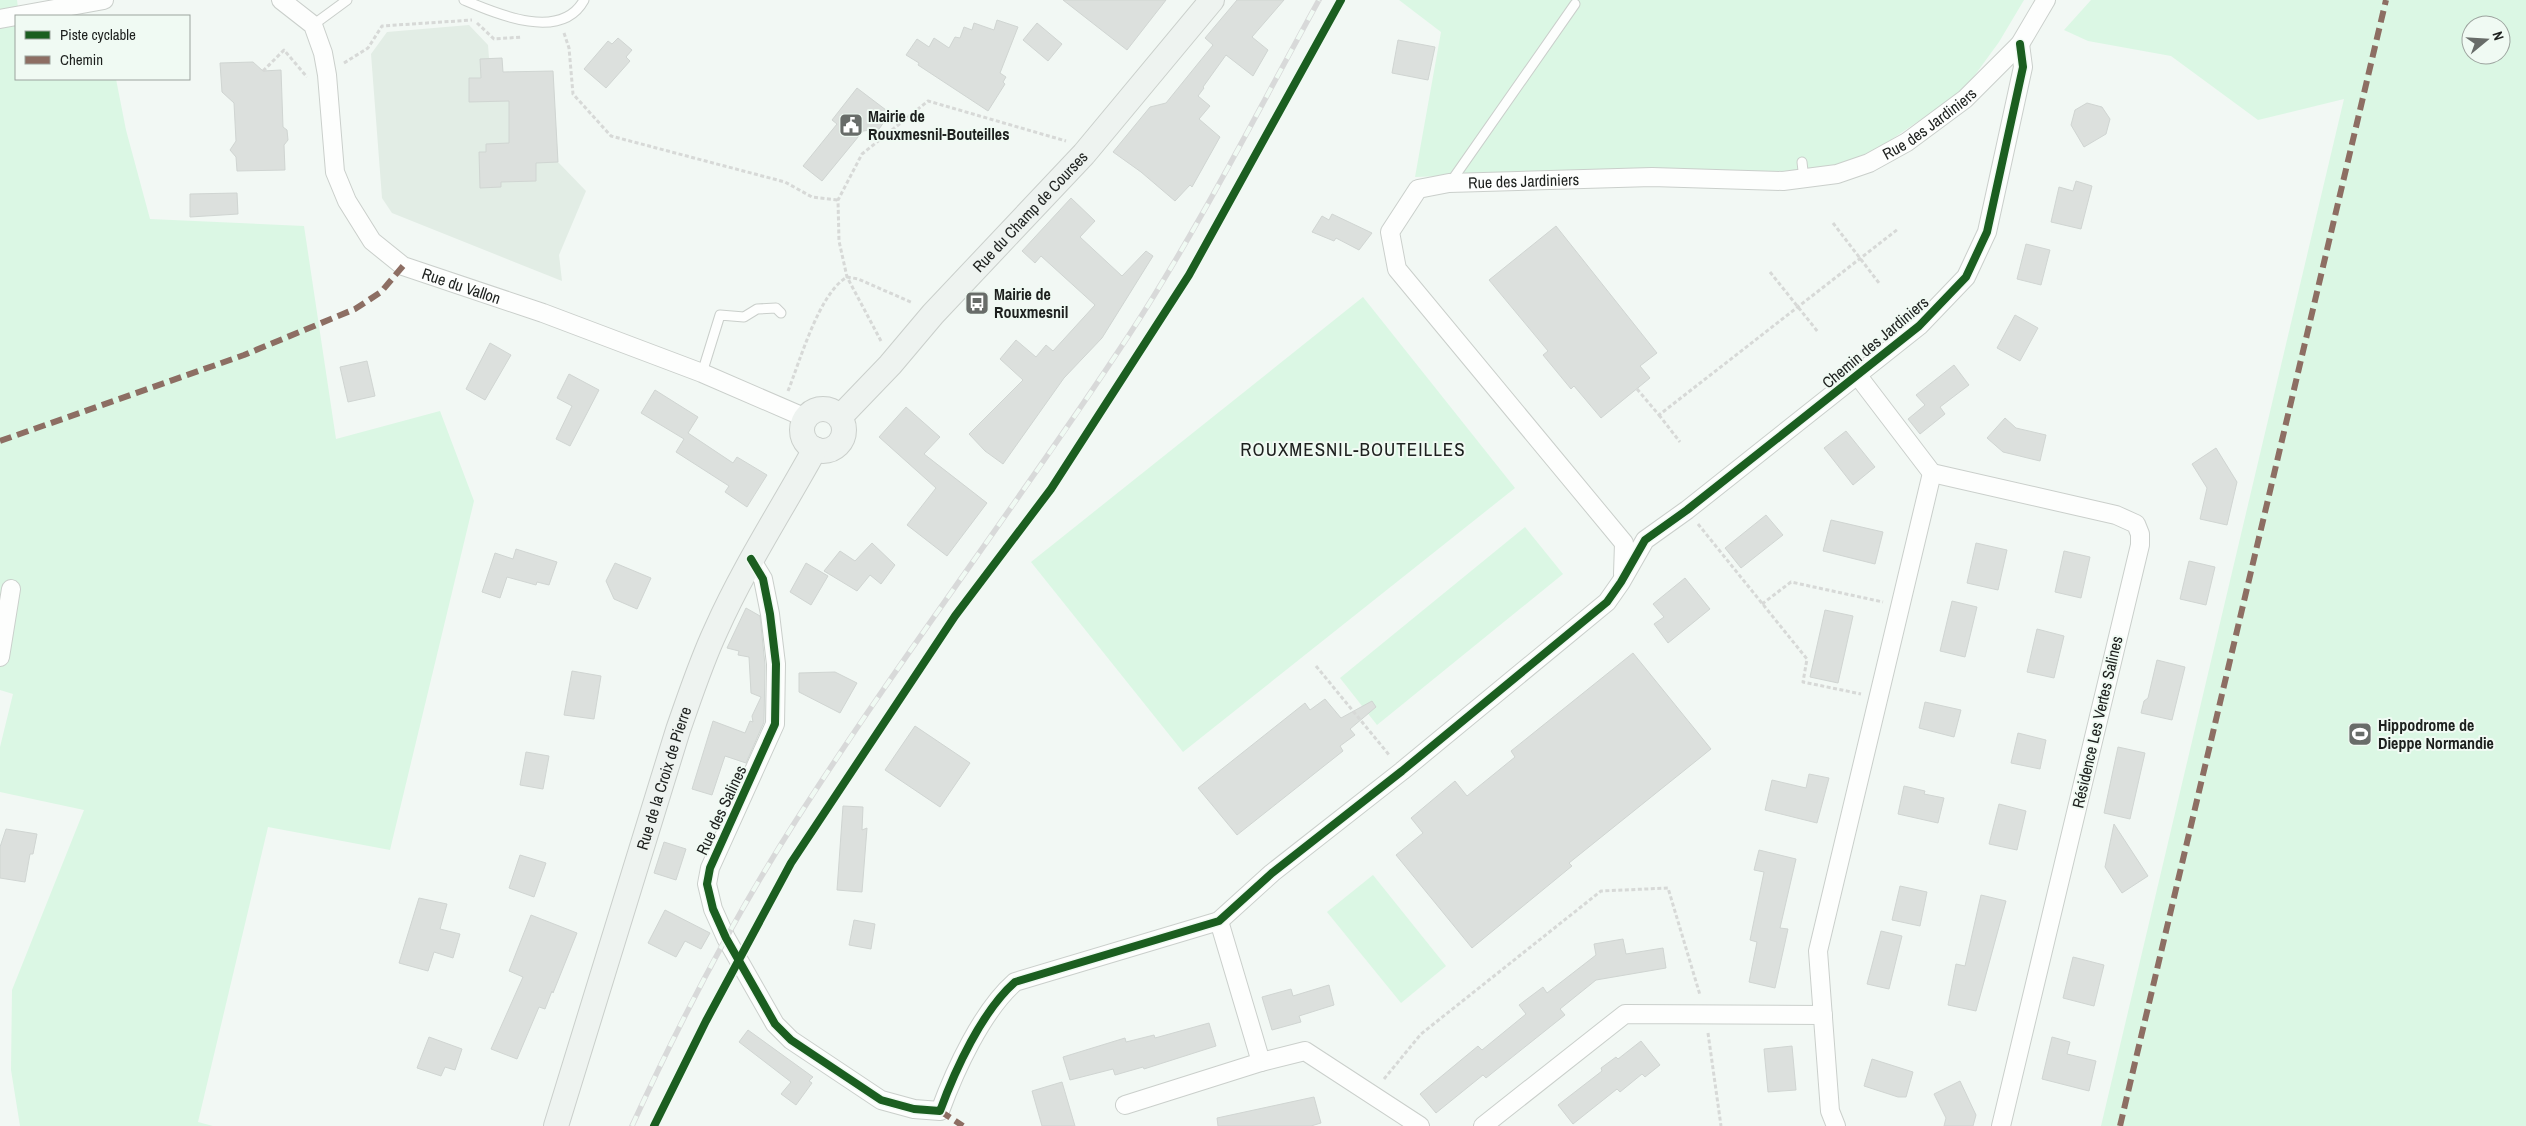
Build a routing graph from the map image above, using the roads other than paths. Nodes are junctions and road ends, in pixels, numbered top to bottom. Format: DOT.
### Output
graph roads {
  1 [pos="104,0"];
  2 [pos="281,0"];
  3 [pos="347,0"];
  4 [pos="464,0"];
  5 [pos="584,0"];
  6 [pos="1212,0"];
  7 [pos="2046,0"];
  8 [pos="1575,4"];
  9 [pos="22,15"];
  10 [pos="15,16"];
  11 [pos="0,19"];
  12 [pos="313,25"];
  13 [pos="2020,44"];
  14 [pos="1802,162"];
  15 [pos="1804,180"];
  16 [pos="1450,183"];
  17 [pos="781,313"];
  18 [pos="702,373"];
  19 [pos="1858,376"];
  20 [pos="840,417"];
  21 [pos="806,418"];
  22 [pos="815,449"];
  23 [pos="1932,473"];
  24 [pos="751,559"];
  25 [pos="1621,582"];
  26 [pos="11,589"];
  27 [pos="0,657"];
  28 [pos="1219,921"];
  29 [pos="1823,1015"];
  30 [pos="1261,1062"];
  31 [pos="1125,1104"];
  32 [pos="556,1126"];
  33 [pos="1420,1126"];
  34 [pos="1483,1126"];
  35 [pos="1836,1126"];
  36 [pos="2001,1126"];
  1 -- 9 [label="street"];
  2 -- 12 [label="street"];
  3 -- 12 [label="lane"];
  4 -- 5 [label="lane"];
  6 -- 20 [label="main road, Rue du Champ de Courses"];
  7 -- 13 [label="street, Rue des Jardiniers"];
  8 -- 16 [label="lane"];
  10 -- 11 [label="street"];
  12 -- 18 [label="street, Rue du Vallon"];
  13 -- 15 [label="street, Rue des Jardiniers"];
  13 -- 19 [label="street, Chemin des Jardiniers"];
  14 -- 15 [label="lane"];
  15 -- 16 [label="street, Rue des Jardiniers"];
  16 -- 25 [label="street, Rue des Jardiniers"];
  17 -- 18 [label="lane"];
  18 -- 21 [label="street, Rue du Vallon"];
  19 -- 23 [label="street"];
  19 -- 25 [label="street, Chemin des Jardiniers"];
  20 -- 21 [label="main road"];
  20 -- 22 [label="main road"];
  21 -- 22 [label="main road"];
  22 -- 24 [label="main road, Rue de la Croix de Pierre"];
  23 -- 29 [label="street"];
  23 -- 36 [label="street, Résidence Les Vertes Salines"];
  24 -- 28 [label="street, Rue des Salines"];
  24 -- 32 [label="main road, Rue de la Croix de Pierre"];
  25 -- 28 [label="street, Chemin des Jardiniers"];
  26 -- 27 [label="street"];
  28 -- 30 [label="street"];
  29 -- 34 [label="street"];
  29 -- 35 [label="street"];
  30 -- 31 [label="street"];
  30 -- 33 [label="street"];
}
